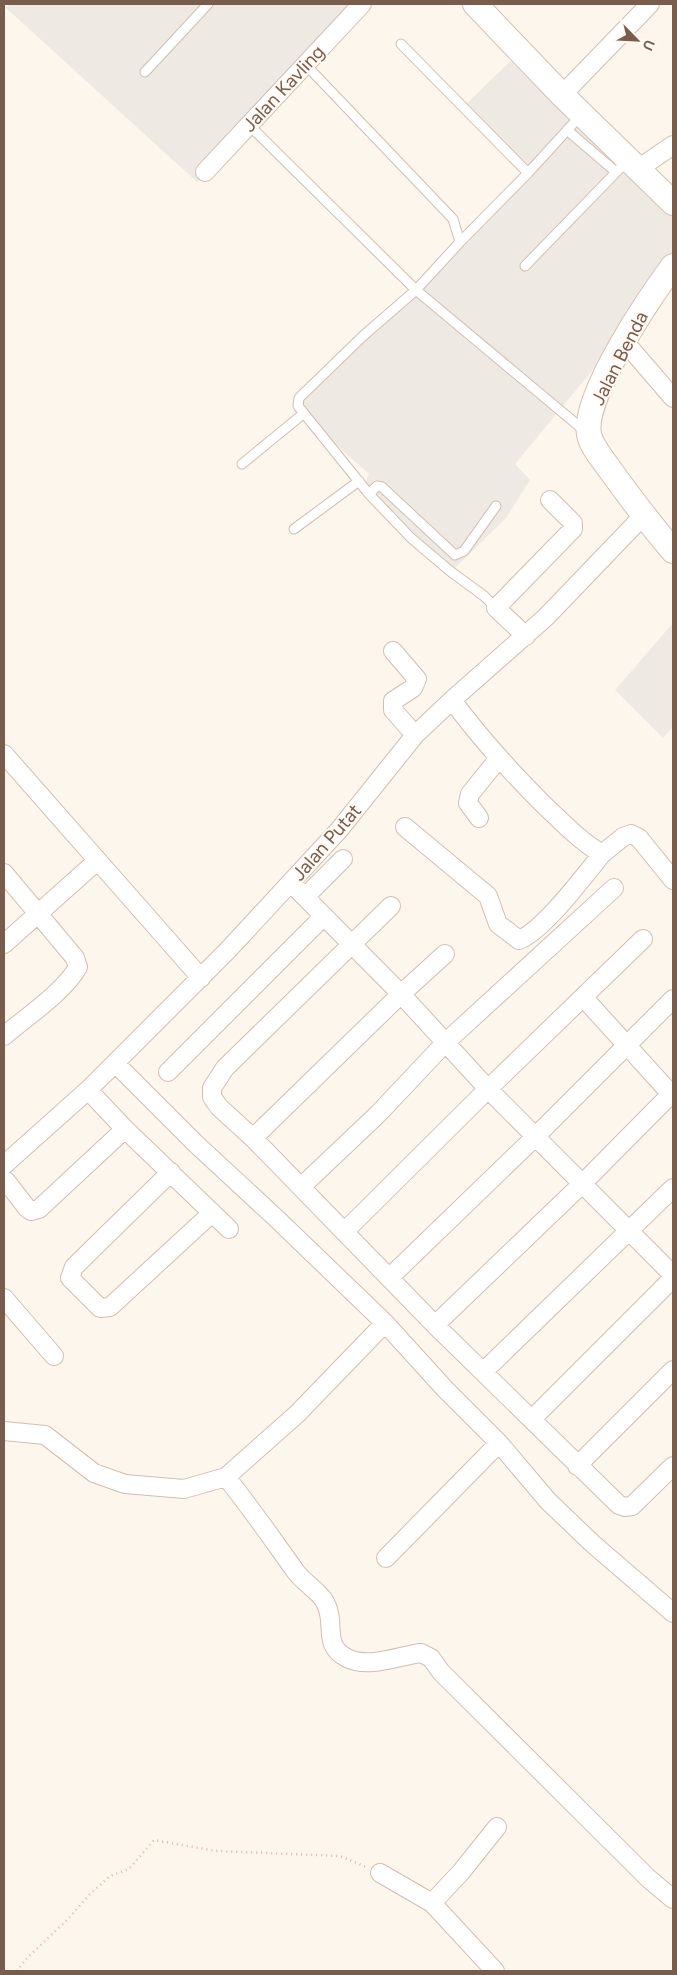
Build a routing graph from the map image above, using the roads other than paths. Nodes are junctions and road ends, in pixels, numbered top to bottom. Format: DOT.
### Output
graph roads {
  1 [pos="208,4"];
  2 [pos="362,4"];
  3 [pos="475,4"];
  4 [pos="648,4"];
  5 [pos="401,44"];
  6 [pos="305,64"];
  7 [pos="145,72"];
  8 [pos="562,95"];
  9 [pos="574,122"];
  10 [pos="249,125"];
  11 [pos="673,145"];
  12 [pos="627,167"];
  13 [pos="205,172"];
  14 [pos="528,174"];
  15 [pos="673,202"];
  16 [pos="460,242"];
  17 [pos="525,266"];
  18 [pos="673,266"];
  19 [pos="416,290"];
  20 [pos="624,341"];
  21 [pos="673,398"];
  22 [pos="303,414"];
  23 [pos="589,434"];
  24 [pos="242,464"];
  25 [pos="359,481"];
  26 [pos="369,494"];
  27 [pos="550,500"];
  28 [pos="496,506"];
  29 [pos="643,516"];
  30 [pos="294,529"];
  31 [pos="673,551"];
  32 [pos="496,608"];
  33 [pos="526,636"];
  34 [pos="393,651"];
  35 [pos="452,700"];
  36 [pos="415,735"];
  37 [pos="4,754"];
  38 [pos="499,758"];
  39 [pos="479,818"];
  40 [pos="405,827"];
  41 [pos="602,854"];
  42 [pos="343,860"];
  43 [pos="97,861"];
  44 [pos="4,873"];
  45 [pos="673,880"];
  46 [pos="291,882"];
  47 [pos="614,888"];
  48 [pos="305,897"];
  49 [pos="391,906"];
  50 [pos="38,914"];
  51 [pos="324,916"];
  52 [pos="643,939"];
  53 [pos="352,943"];
  54 [pos="4,944"];
  55 [pos="445,954"];
  56 [pos="201,978"];
  57 [pos="401,994"];
  58 [pos="583,997"];
  59 [pos="673,999"];
  60 [pos="4,1036"];
  61 [pos="446,1042"];
  62 [pos="627,1045"];
  63 [pos="115,1063"];
  64 [pos="168,1072"];
  65 [pos="488,1089"];
  66 [pos="88,1090"];
  67 [pos="672,1093"];
  68 [pos="125,1129"];
  69 [pos="536,1136"];
  70 [pos="253,1138"];
  71 [pos="170,1172"];
  72 [pos="5,1173"];
  73 [pos="582,1184"];
  74 [pos="301,1187"];
  75 [pos="673,1188"];
  76 [pos="212,1213"];
  77 [pos="229,1229"];
  78 [pos="629,1230"];
  79 [pos="344,1232"];
  80 [pos="673,1277"];
  81 [pos="389,1278"];
  82 [pos="4,1298"];
  83 [pos="385,1322"];
  84 [pos="435,1325"];
  85 [pos="54,1356"];
  86 [pos="673,1370"];
  87 [pos="483,1372"];
  88 [pos="532,1419"];
  89 [pos="4,1431"];
  90 [pos="499,1443"];
  91 [pos="577,1466"];
  92 [pos="673,1466"];
  93 [pos="226,1477"];
  94 [pos="386,1558"];
  95 [pos="673,1613"];
  96 [pos="497,1827"];
  97 [pos="380,1873"];
  98 [pos="673,1899"];
  99 [pos="432,1903"];
  100 [pos="495,1971"];
  1 -- 7 [label="lane"];
  2 -- 6 [label="street, Jalan Kavling"];
  3 -- 8 [label="street"];
  4 -- 8 [label="street"];
  5 -- 14 [label="lane"];
  6 -- 10 [label="street, Jalan Kavling"];
  6 -- 16 [label="lane"];
  8 -- 9 [label="street"];
  9 -- 12 [label="street"];
  9 -- 14 [label="lane"];
  10 -- 13 [label="street, Jalan Kavling"];
  10 -- 19 [label="lane"];
  11 -- 12 [label="street"];
  12 -- 15 [label="street"];
  12 -- 17 [label="lane"];
  14 -- 16 [label="lane"];
  16 -- 19 [label="lane"];
  18 -- 20 [label="street, Jalan Benda"];
  19 -- 22 [label="lane"];
  19 -- 23 [label="lane"];
  20 -- 21 [label="street"];
  20 -- 23 [label="street, Jalan Benda"];
  22 -- 24 [label="lane"];
  22 -- 25 [label="lane"];
  23 -- 29 [label="street"];
  25 -- 26 [label="lane"];
  25 -- 30 [label="lane"];
  26 -- 28 [label="lane"];
  26 -- 32 [label="lane"];
  27 -- 32 [label="street"];
  29 -- 31 [label="street"];
  29 -- 33 [label="street, Jalan Putat"];
  32 -- 33 [label="street"];
  33 -- 35 [label="street, Jalan Putat"];
  34 -- 36 [label="street"];
  35 -- 36 [label="street, Jalan Putat"];
  35 -- 38 [label="street"];
  36 -- 46 [label="street, Jalan Putat"];
  37 -- 43 [label="street"];
  38 -- 39 [label="street"];
  38 -- 41 [label="street"];
  40 -- 41 [label="street"];
  41 -- 45 [label="street"];
  42 -- 48 [label="street"];
  43 -- 50 [label="street"];
  43 -- 56 [label="street"];
  44 -- 50 [label="street"];
  46 -- 48 [label="street"];
  46 -- 56 [label="street, Jalan Putat"];
  47 -- 61 [label="street"];
  48 -- 51 [label="street"];
  49 -- 53 [label="street"];
  50 -- 54 [label="street"];
  50 -- 60 [label="street"];
  51 -- 53 [label="street"];
  51 -- 64 [label="street"];
  52 -- 58 [label="street"];
  53 -- 57 [label="street"];
  53 -- 70 [label="street"];
  55 -- 57 [label="street"];
  56 -- 63 [label="street, Jalan Putat"];
  57 -- 61 [label="street"];
  57 -- 70 [label="street"];
  58 -- 62 [label="street"];
  58 -- 65 [label="street"];
  59 -- 62 [label="street"];
  61 -- 65 [label="street"];
  61 -- 74 [label="street"];
  62 -- 67 [label="street"];
  62 -- 69 [label="street"];
  63 -- 66 [label="street, Jalan Putat"];
  63 -- 83 [label="street"];
  65 -- 69 [label="street"];
  65 -- 79 [label="street"];
  66 -- 68 [label="street"];
  66 -- 72 [label="street, Jalan Putat"];
  67 -- 73 [label="street"];
  68 -- 71 [label="street"];
  68 -- 72 [label="street"];
  69 -- 73 [label="street"];
  69 -- 81 [label="street"];
  70 -- 74 [label="street"];
  71 -- 76 [label="street"];
  71 -- 76 [label="street"];
  73 -- 78 [label="street"];
  73 -- 84 [label="street"];
  74 -- 79 [label="street"];
  75 -- 78 [label="street"];
  76 -- 77 [label="street"];
  78 -- 80 [label="street"];
  78 -- 87 [label="street"];
  79 -- 81 [label="street"];
  80 -- 88 [label="street"];
  81 -- 84 [label="street"];
  82 -- 85 [label="street"];
  83 -- 90 [label="street"];
  83 -- 93 [label="street"];
  84 -- 87 [label="street"];
  86 -- 91 [label="street"];
  87 -- 88 [label="street"];
  88 -- 91 [label="street"];
  89 -- 93 [label="street"];
  90 -- 94 [label="street"];
  90 -- 95 [label="street"];
  91 -- 92 [label="street"];
  93 -- 98 [label="street"];
  96 -- 99 [label="street"];
  97 -- 99 [label="street"];
  99 -- 100 [label="street"];
}
